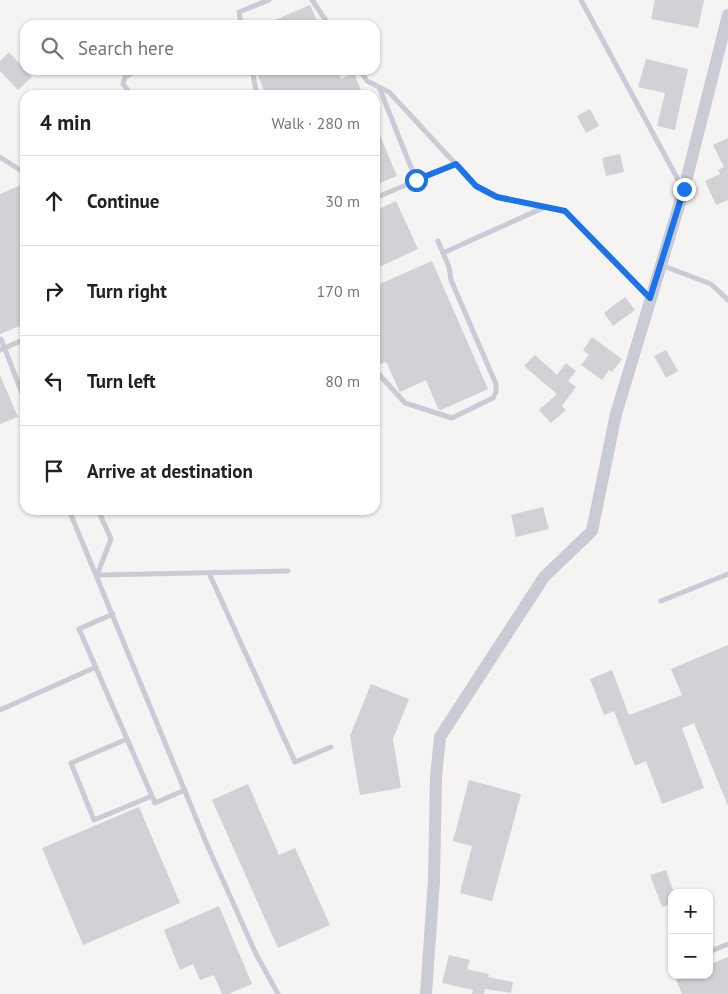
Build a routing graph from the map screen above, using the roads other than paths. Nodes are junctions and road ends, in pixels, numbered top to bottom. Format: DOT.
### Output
graph roads {
  1 [pos="269,0"];
  2 [pos="312,0"];
  3 [pos="581,0"];
  4 [pos="728,15"];
  5 [pos="241,20"];
  6 [pos="326,20"];
  7 [pos="128,75"];
  8 [pos="253,75"];
  9 [pos="363,75"];
  10 [pos="379,87"];
  11 [pos="127,90"];
  12 [pos="256,90"];
  13 [pos="0,157"];
  14 [pos="456,164"];
  15 [pos="20,170"];
  16 [pos="416,180"];
  17 [pos="684,189"];
  18 [pos="380,196"];
  19 [pos="545,207"];
  20 [pos="438,241"];
  21 [pos="443,252"];
  22 [pos="660,265"];
  23 [pos="650,298"];
  24 [pos="728,300"];
  25 [pos="1,339"];
  26 [pos="20,342"];
  27 [pos="2,349"];
  28 [pos="380,376"];
  29 [pos="20,390"];
  30 [pos="71,515"];
  31 [pos="100,515"];
  32 [pos="288,571"];
  33 [pos="209,573"];
  34 [pos="728,574"];
  35 [pos="97,575"];
  36 [pos="661,601"];
  37 [pos="113,614"];
  38 [pos="96,667"];
  39 [pos="0,710"];
  40 [pos="127,739"];
  41 [pos="331,747"];
  42 [pos="184,790"];
  43 [pos="152,796"];
  44 [pos="728,944"];
  45 [pos="713,950"];
  46 [pos="278,994"];
  47 [pos="426,994"];
  1 -- 5 [label="lane"];
  2 -- 6 [label="lane"];
  3 -- 17 [label="lane"];
  4 -- 17 [label="street"];
  7 -- 11 [label="lane"];
  8 -- 12 [label="lane"];
  9 -- 10 [label="lane"];
  10 -- 14 [label="lane"];
  10 -- 16 [label="lane"];
  13 -- 15 [label="lane"];
  14 -- 16 [label="lane"];
  14 -- 19 [label="lane"];
  16 -- 18 [label="lane"];
  17 -- 22 [label="street"];
  19 -- 21 [label="lane"];
  19 -- 23 [label="lane"];
  20 -- 21 [label="lane"];
  21 -- 28 [label="lane"];
  22 -- 23 [label="street"];
  22 -- 24 [label="lane"];
  23 -- 47 [label="street"];
  25 -- 27 [label="lane"];
  26 -- 27 [label="lane"];
  27 -- 29 [label="lane"];
  30 -- 35 [label="lane"];
  31 -- 35 [label="lane"];
  32 -- 33 [label="lane"];
  33 -- 35 [label="lane"];
  33 -- 41 [label="lane"];
  34 -- 36 [label="lane"];
  35 -- 37 [label="lane"];
  37 -- 38 [label="lane"];
  37 -- 42 [label="lane"];
  38 -- 39 [label="lane"];
  38 -- 40 [label="lane"];
  40 -- 43 [label="lane"];
  40 -- 43 [label="lane"];
  42 -- 43 [label="lane"];
  42 -- 46 [label="lane"];
  44 -- 45 [label="lane"];
}
